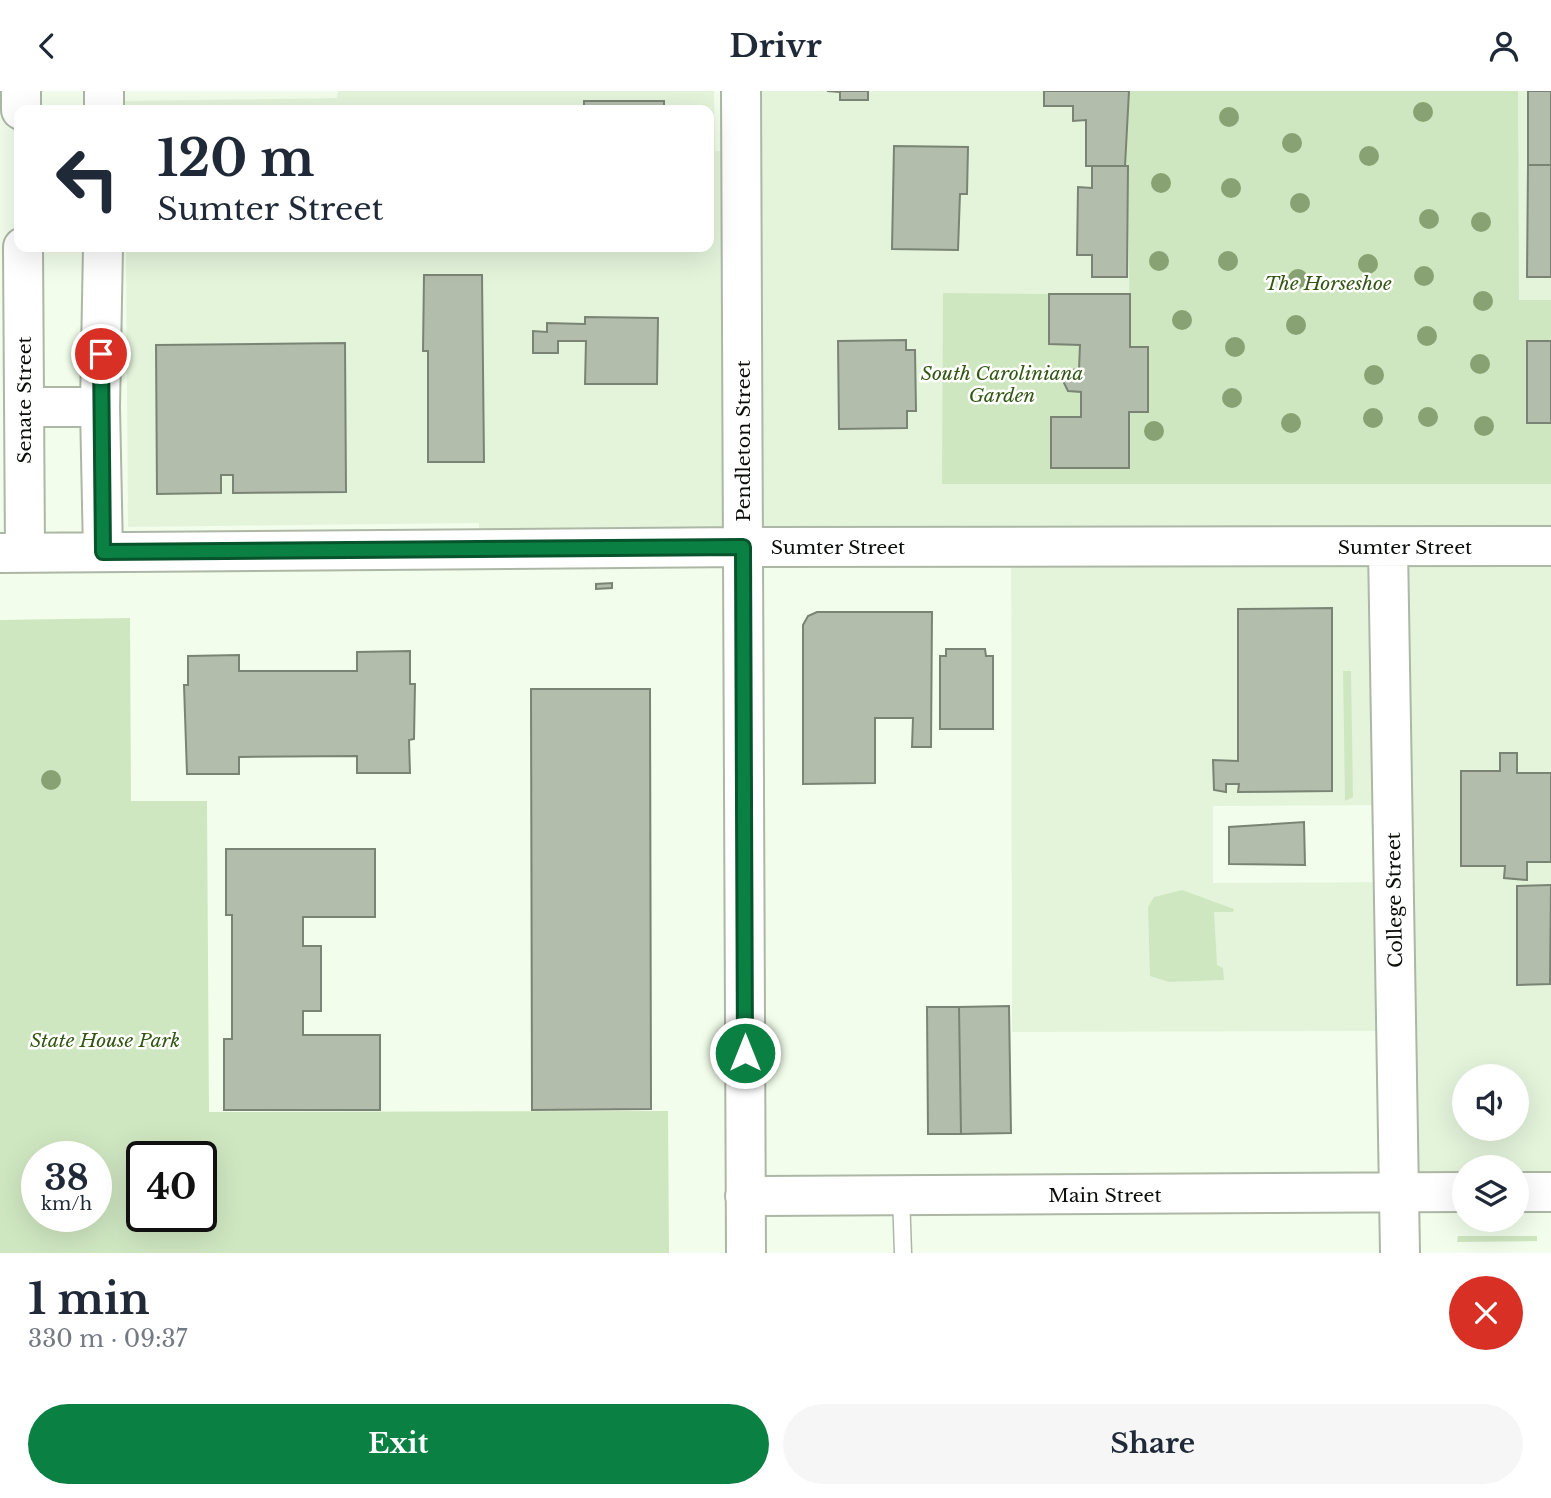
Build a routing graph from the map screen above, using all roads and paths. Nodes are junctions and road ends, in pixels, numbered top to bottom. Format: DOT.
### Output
graph roads {
  1 [pos="741,91"];
  2 [pos="23,252"];
  3 [pos="103,252"];
  4 [pos="24,407"];
  5 [pos="100,407"];
  6 [pos="1551,546"];
  7 [pos="743,547"];
  8 [pos="1388,548"];
  9 [pos="103,552"];
  10 [pos="12,553"];
  11 [pos="1452,1192"];
  12 [pos="1529,1192"];
  13 [pos="1551,1192"];
  14 [pos="1399,1193"];
  15 [pos="901,1195"];
  16 [pos="745,1196"];
  17 [pos="746,1253"];
  18 [pos="902,1253"];
  19 [pos="1400,1253"];
  1 -- 7 [label="street, Pendleton Street"];
  2 -- 4 [label="street, Senate Street"];
  3 -- 5 [label="street"];
  4 -- 5 [label="street"];
  4 -- 10 [label="street, Senate Street"];
  5 -- 9 [label="street"];
  6 -- 8 [label="street, Sumter Street"];
  7 -- 8 [label="street, Sumter Street"];
  7 -- 9 [label="street, Sumter Street"];
  7 -- 16 [label="street, Pendleton Street"];
  8 -- 14 [label="street, College Street"];
  9 -- 10 [label="street, Sumter Street"];
  11 -- 14 [label="street, Main Street"];
  12 -- 13 [label="street"];
  14 -- 15 [label="street, Main Street"];
  14 -- 19 [label="street, College Street"];
  15 -- 16 [label="street, Main Street"];
  15 -- 18 [label="lane"];
  16 -- 17 [label="street, Pendleton Street"];
}
